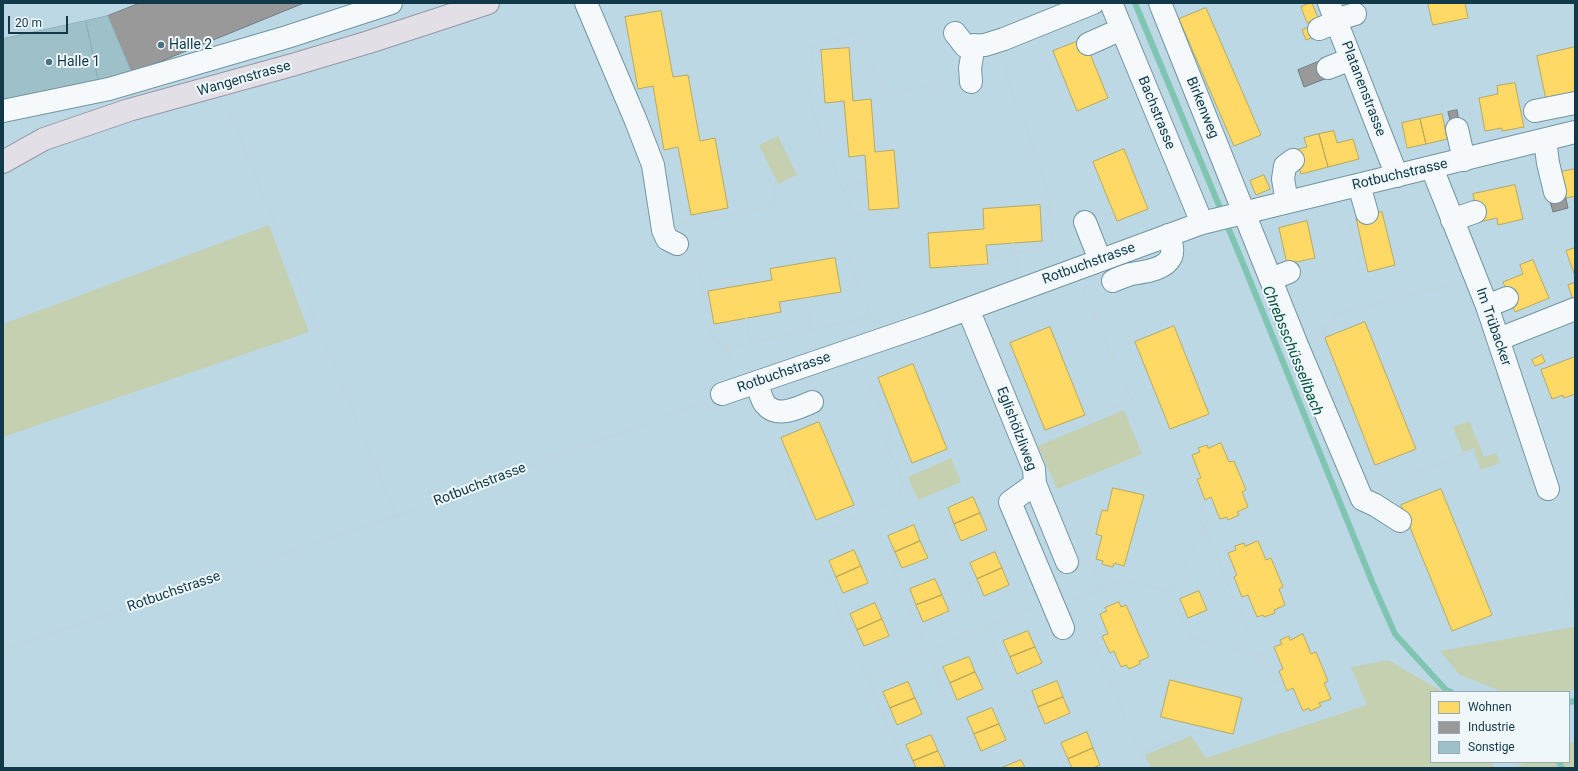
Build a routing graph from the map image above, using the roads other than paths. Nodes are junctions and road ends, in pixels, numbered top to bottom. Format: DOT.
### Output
graph roads {
  1 [pos="391,3"];
  2 [pos="488,3"];
  3 [pos="586,3"];
  4 [pos="1093,3"];
  5 [pos="1111,3"];
  6 [pos="1160,3"];
  7 [pos="1331,15"];
  8 [pos="1122,30"];
  9 [pos="1088,44"];
  10 [pos="1351,60"];
  11 [pos="1328,68"];
  12 [pos="971,82"];
  13 [pos="1575,103"];
  14 [pos="3,111"];
  15 [pos="1535,111"];
  16 [pos="1457,129"];
  17 [pos="1575,132"];
  18 [pos="1544,140"];
  19 [pos="1293,160"];
  20 [pos="1464,160"];
  21 [pos="3,162"];
  22 [pos="1432,168"];
  23 [pos="1396,176"];
  24 [pos="1360,185"];
  25 [pos="1555,192"];
  26 [pos="1287,202"];
  27 [pos="1475,212"];
  28 [pos="1239,214"];
  29 [pos="1359,220"];
  30 [pos="1452,220"];
  31 [pos="1085,222"];
  32 [pos="1206,222"];
  33 [pos="1168,235"];
  34 [pos="684,241"];
  35 [pos="1100,260"];
  36 [pos="1113,281"];
  37 [pos="1507,298"];
  38 [pos="964,300"];
  39 [pos="1487,306"];
  40 [pos="1575,309"];
  41 [pos="1499,339"];
  42 [pos="756,383"];
  43 [pos="722,394"];
  44 [pos="812,402"];
  45 [pos="1035,484"];
  46 [pos="1548,489"];
  47 [pos="1400,521"];
  48 [pos="1077,558"];
  49 [pos="1063,628"];
  1 -- 14 [label="street"];
  2 -- 21 [label="main road, Wangenstrasse"];
  3 -- 34 [label="street"];
  4 -- 12 [label="street"];
  5 -- 8 [label="street, Bachstrasse"];
  6 -- 28 [label="street, Birkenweg"];
  7 -- 10 [label="street, Platanenstrasse"];
  8 -- 9 [label="street"];
  8 -- 32 [label="street, Bachstrasse"];
  10 -- 11 [label="street"];
  10 -- 23 [label="street, Platanenstrasse"];
  13 -- 15 [label="street"];
  16 -- 20 [label="street"];
  17 -- 18 [label="street, Rotbuchstrasse"];
  18 -- 20 [label="street, Rotbuchstrasse"];
  18 -- 25 [label="street"];
  19 -- 26 [label="street"];
  20 -- 22 [label="street, Rotbuchstrasse"];
  22 -- 23 [label="street, Rotbuchstrasse"];
  22 -- 30 [label="street, Im Trübacker"];
  23 -- 24 [label="street, Rotbuchstrasse"];
  24 -- 26 [label="street, Rotbuchstrasse"];
  24 -- 29 [label="street"];
  26 -- 28 [label="street, Rotbuchstrasse"];
  27 -- 30 [label="street"];
  28 -- 32 [label="street, Rotbuchstrasse"];
  28 -- 47 [label="street, Birkenweg"];
  30 -- 39 [label="street, Im Trübacker"];
  31 -- 35 [label="street"];
  32 -- 33 [label="street, Rotbuchstrasse"];
  33 -- 35 [label="street, Rotbuchstrasse"];
  33 -- 36 [label="street"];
  35 -- 38 [label="street, Rotbuchstrasse"];
  37 -- 39 [label="street"];
  38 -- 42 [label="street, Rotbuchstrasse"];
  38 -- 45 [label="street, Eglishölzliweg"];
  39 -- 41 [label="street, Im Trübacker"];
  40 -- 41 [label="street"];
  41 -- 46 [label="street, Im Trübacker"];
  42 -- 43 [label="street, Rotbuchstrasse"];
  42 -- 44 [label="street"];
  45 -- 48 [label="street"];
  45 -- 49 [label="street, Eglishölzliweg"];
}
